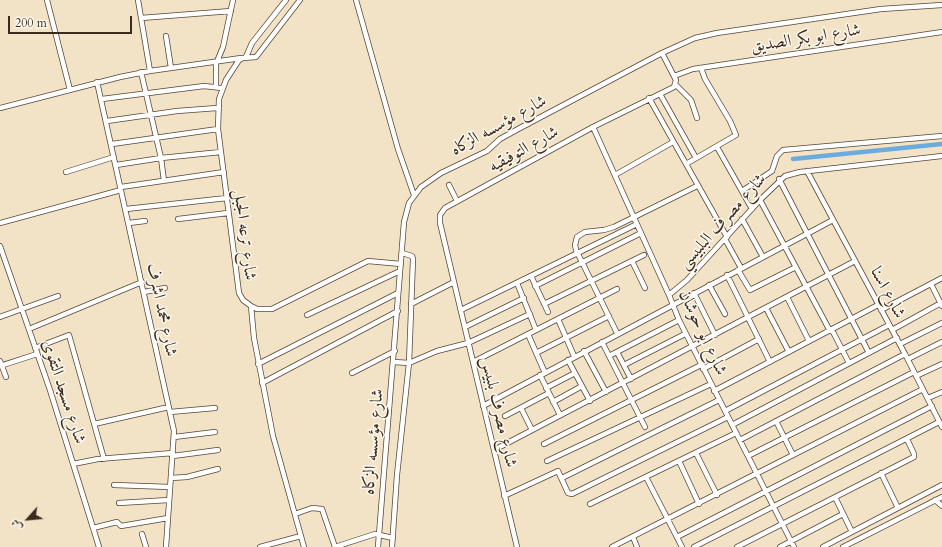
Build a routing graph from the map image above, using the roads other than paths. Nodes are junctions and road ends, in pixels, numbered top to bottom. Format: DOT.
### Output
graph roads {
  1 [pos="47,0"];
  2 [pos="138,0"];
  3 [pos="233,0"];
  4 [pos="286,0"];
  5 [pos="300,0"];
  6 [pos="356,0"];
  7 [pos="942,5"];
  8 [pos="231,11"];
  9 [pos="141,18"];
  10 [pos="942,32"];
  11 [pos="166,36"];
  12 [pos="662,53"];
  13 [pos="243,58"];
  14 [pos="216,62"];
  15 [pos="171,68"];
  16 [pos="701,68"];
  17 [pos="150,71"];
  18 [pos="141,72"];
  19 [pos="674,76"];
  20 [pos="98,82"];
  21 [pos="676,85"];
  22 [pos="216,87"];
  23 [pos="222,88"];
  24 [pos="70,90"];
  25 [pos="146,93"];
  26 [pos="660,94"];
  27 [pos="649,98"];
  28 [pos="102,99"];
  29 [pos="0,108"];
  30 [pos="217,108"];
  31 [pos="150,115"];
  32 [pos="697,118"];
  33 [pos="107,121"];
  34 [pos="593,128"];
  35 [pos="218,129"];
  36 [pos="942,136"];
  37 [pos="155,137"];
  38 [pos="674,142"];
  39 [pos="112,144"];
  40 [pos="717,147"];
  41 [pos="221,152"];
  42 [pos="114,156"];
  43 [pos="942,156"];
  44 [pos="161,158"];
  45 [pos="696,158"];
  46 [pos="686,164"];
  47 [pos="116,165"];
  48 [pos="807,171"];
  49 [pos="66,172"];
  50 [pos="224,172"];
  51 [pos="615,175"];
  52 [pos="779,179"];
  53 [pos="164,181"];
  54 [pos="450,185"];
  55 [pos="697,186"];
  56 [pos="121,188"];
  57 [pos="742,191"];
  58 [pos="414,195"];
  59 [pos="227,198"];
  60 [pos="760,200"];
  61 [pos="458,201"];
  62 [pos="126,209"];
  63 [pos="752,209"];
  64 [pos="228,213"];
  65 [pos="634,218"];
  66 [pos="178,219"];
  67 [pos="742,219"];
  68 [pos="833,220"];
  69 [pos="145,221"];
  70 [pos="0,223"];
  71 [pos="129,223"];
  72 [pos="637,224"];
  73 [pos="641,233"];
  74 [pos="807,234"];
  75 [pos="726,238"];
  76 [pos="0,246"];
  77 [pos="784,246"];
  78 [pos="578,253"];
  79 [pos="644,254"];
  80 [pos="402,255"];
  81 [pos="763,257"];
  82 [pos="632,261"];
  83 [pos="582,262"];
  84 [pos="855,262"];
  85 [pos="401,264"];
  86 [pos="796,267"];
  87 [pos="740,269"];
  88 [pos="400,271"];
  89 [pos="829,275"];
  90 [pos="530,276"];
  91 [pos="727,276"];
  92 [pos="942,278"];
  93 [pos="592,281"];
  94 [pos="142,282"];
  95 [pos="454,282"];
  96 [pos="517,282"];
  97 [pos="931,284"];
  98 [pos="710,285"];
  99 [pos="535,286"];
  100 [pos="806,287"];
  101 [pos="165,288"];
  102 [pos="645,288"];
  103 [pos="617,289"];
  104 [pos="144,292"];
  105 [pos="398,293"];
  106 [pos="694,293"];
  107 [pos="669,295"];
  108 [pos="58,296"];
  109 [pos="787,297"];
  110 [pos="524,298"];
  111 [pos="600,298"];
  112 [pos="411,304"];
  113 [pos="544,304"];
  114 [pos="672,304"];
  115 [pos="941,304"];
  116 [pos="878,305"];
  117 [pos="251,306"];
  118 [pos="766,308"];
  119 [pos="22,310"];
  120 [pos="460,310"];
  121 [pos="881,310"];
  122 [pos="398,311"];
  123 [pos="548,312"];
  124 [pos="530,314"];
  125 [pos="725,314"];
  126 [pos="306,315"];
  127 [pos="609,316"];
  128 [pos="0,317"];
  129 [pos="748,318"];
  130 [pos="558,319"];
  131 [pos="851,319"];
  132 [pos="678,320"];
  133 [pos="942,323"];
  134 [pos="889,325"];
  135 [pos="465,327"];
  136 [pos="29,329"];
  137 [pos="536,330"];
  138 [pos="831,330"];
  139 [pos="892,330"];
  140 [pos="617,333"];
  141 [pos="528,334"];
  142 [pos="685,334"];
  143 [pos="715,335"];
  144 [pos="566,338"];
  145 [pos="897,338"];
  146 [pos="862,339"];
  147 [pos="759,340"];
  148 [pos="809,341"];
  149 [pos="602,342"];
  150 [pos="942,342"];
  151 [pos="468,343"];
  152 [pos="900,344"];
  153 [pos="692,347"];
  154 [pos="35,348"];
  155 [pos="842,349"];
  156 [pos="395,351"];
  157 [pos="584,351"];
  158 [pos="617,352"];
  159 [pos="789,352"];
  160 [pos="536,353"];
  161 [pos="869,353"];
  162 [pos="37,354"];
  163 [pos="905,354"];
  164 [pos="574,356"];
  165 [pos="609,356"];
  166 [pos="908,359"];
  167 [pos="568,360"];
  168 [pos="394,362"];
  169 [pos="473,362"];
  170 [pos="770,362"];
  171 [pos="409,363"];
  172 [pos="849,363"];
  173 [pos="1,364"];
  174 [pos="258,364"];
  175 [pos="942,364"];
  176 [pos="624,365"];
  177 [pos="702,367"];
  178 [pos="352,373"];
  179 [pos="576,373"];
  180 [pos="542,374"];
  181 [pos="915,374"];
  182 [pos="6,377"];
  183 [pos="631,379"];
  184 [pos="262,383"];
  185 [pos="623,384"];
  186 [pos="711,384"];
  187 [pos="582,386"];
  188 [pos="923,389"];
  189 [pos="548,391"];
  190 [pos="714,391"];
  191 [pos="606,392"];
  192 [pos="942,392"];
  193 [pos="928,398"];
  194 [pos="631,400"];
  195 [pos="719,400"];
  196 [pos="590,401"];
  197 [pos="553,402"];
  198 [pos="483,406"];
  199 [pos="932,406"];
  200 [pos="215,408"];
  201 [pos="522,408"];
  202 [pos="170,410"];
  203 [pos="725,411"];
  204 [pos="505,416"];
  205 [pos="560,416"];
  206 [pos="640,417"];
  207 [pos="728,417"];
  208 [pos="940,419"];
  209 [pos="776,421"];
  210 [pos="94,424"];
  211 [pos="732,425"];
  212 [pos="645,427"];
  213 [pos="942,427"];
  214 [pos="532,430"];
  215 [pos="215,432"];
  216 [pos="736,433"];
  217 [pos="174,437"];
  218 [pos="784,438"];
  219 [pos="907,438"];
  220 [pos="740,440"];
  221 [pos="544,444"];
  222 [pos="218,450"];
  223 [pos="494,450"];
  224 [pos="696,453"];
  225 [pos="173,455"];
  226 [pos="748,456"];
  227 [pos="793,456"];
  228 [pos="104,459"];
  229 [pos="547,461"];
  230 [pos="679,461"];
  231 [pos="73,464"];
  232 [pos="218,469"];
  233 [pos="881,473"];
  234 [pos="757,474"];
  235 [pos="646,477"];
  236 [pos="171,478"];
  237 [pos="562,478"];
  238 [pos="114,485"];
  239 [pos="942,485"];
  240 [pos="170,487"];
  241 [pos="766,491"];
  242 [pos="717,495"];
  243 [pos="504,496"];
  244 [pos="835,497"];
  245 [pos="942,497"];
  246 [pos="170,500"];
  247 [pos="936,500"];
  248 [pos="119,503"];
  249 [pos="590,504"];
  250 [pos="699,504"];
  251 [pos="942,506"];
  252 [pos="774,507"];
  253 [pos="898,508"];
  254 [pos="295,514"];
  255 [pos="843,514"];
  256 [pos="168,518"];
  257 [pos="668,520"];
  258 [pos="783,524"];
  259 [pos="93,528"];
  260 [pos="852,532"];
  261 [pos="142,534"];
  262 [pos="379,534"];
  263 [pos="301,536"];
  264 [pos="633,537"];
  265 [pos="677,537"];
  266 [pos="393,538"];
  267 [pos="791,541"];
  268 [pos="619,545"];
  269 [pos="99,547"];
  270 [pos="146,547"];
  271 [pos="166,547"];
  272 [pos="263,547"];
  273 [pos="304,547"];
  274 [pos="335,547"];
  275 [pos="378,547"];
  276 [pos="392,547"];
  277 [pos="518,547"];
  278 [pos="612,547"];
  279 [pos="637,547"];
  280 [pos="682,547"];
  281 [pos="694,547"];
  282 [pos="738,547"];
  283 [pos="780,547"];
  284 [pos="794,547"];
  285 [pos="823,547"];
  286 [pos="843,547"];
  1 -- 24 [label="street"];
  2 -- 9 [label="street"];
  3 -- 8 [label="street"];
  4 -- 13 [label="street, شارع ترعه الجبل"];
  5 -- 13 [label="street, شارع ترعه الجبل"];
  6 -- 58 [label="street"];
  7 -- 12 [label="street, شارع مؤسسه الزكاه"];
  8 -- 9 [label="street"];
  8 -- 14 [label="street"];
  9 -- 17 [label="street"];
  10 -- 16 [label="street, شارع ابو بكر الصديق"];
  11 -- 15 [label="street"];
  12 -- 19 [label="street"];
  12 -- 58 [label="street, شارع مؤسسه الزكاه"];
  13 -- 14 [label="street"];
  13 -- 23 [label="street, شارع ترعه الجبل"];
  14 -- 15 [label="street"];
  14 -- 22 [label="street"];
  15 -- 17 [label="street"];
  16 -- 19 [label="street, شارع ابو بكر الصديق"];
  16 -- 40 [label="street"];
  17 -- 18 [label="street"];
  18 -- 20 [label="street"];
  18 -- 25 [label="street"];
  19 -- 21 [label="street"];
  20 -- 24 [label="street"];
  20 -- 28 [label="street, شارع محمد اشرف"];
  21 -- 26 [label="street, شارع التوفيقيه"];
  21 -- 32 [label="street"];
  22 -- 23 [label="street"];
  22 -- 25 [label="street"];
  23 -- 30 [label="street, شارع ترعه الجبل"];
  24 -- 29 [label="street"];
  25 -- 28 [label="street"];
  25 -- 31 [label="street"];
  26 -- 27 [label="street, شارع التوفيقيه"];
  26 -- 45 [label="street"];
  27 -- 34 [label="street, شارع التوفيقيه"];
  27 -- 38 [label="street"];
  28 -- 33 [label="street, شارع محمد اشرف"];
  30 -- 31 [label="street"];
  30 -- 35 [label="street, شارع ترعه الجبل"];
  31 -- 33 [label="street"];
  31 -- 37 [label="street"];
  33 -- 39 [label="street, شارع محمد اشرف"];
  34 -- 51 [label="street, شارع ابو حوشان"];
  34 -- 61 [label="street, شارع التوفيقيه"];
  35 -- 37 [label="street"];
  35 -- 41 [label="street, شارع ترعه الجبل"];
  36 -- 57 [label="street, شارع مصرف البلبيسي"];
  37 -- 39 [label="street"];
  37 -- 44 [label="street"];
  38 -- 46 [label="street"];
  38 -- 51 [label="street"];
  39 -- 42 [label="street, شارع محمد اشرف"];
  40 -- 45 [label="street"];
  40 -- 57 [label="street"];
  41 -- 44 [label="street"];
  41 -- 50 [label="street, شارع ترعه الجبل"];
  42 -- 47 [label="street, شارع محمد اشرف"];
  42 -- 49 [label="street"];
  43 -- 48 [label="street, شارع مصرف البلبيسي"];
  44 -- 47 [label="street"];
  44 -- 53 [label="street"];
  45 -- 46 [label="street"];
  46 -- 55 [label="street"];
  47 -- 56 [label="street, شارع محمد اشرف"];
  48 -- 52 [label="street, شارع مصرف البلبيسي"];
  48 -- 68 [label="street, شارع اسنا"];
  50 -- 53 [label="street"];
  50 -- 59 [label="street, شارع ترعه الجبل"];
  51 -- 65 [label="street, شارع ابو حوشان"];
  52 -- 60 [label="street, شارع مصرف البلبيسي"];
  52 -- 74 [label="street"];
  53 -- 56 [label="street"];
  54 -- 61 [label="street"];
  55 -- 65 [label="street"];
  55 -- 75 [label="street"];
  56 -- 62 [label="street, شارع محمد اشرف"];
  56 -- 70 [label="street"];
  57 -- 63 [label="street"];
  58 -- 80 [label="street, شارع مؤسسه الزكاه"];
  59 -- 62 [label="street"];
  59 -- 64 [label="street, شارع ترعه الجبل"];
  60 -- 63 [label="street, شارع مصرف البلبيسي"];
  60 -- 77 [label="street"];
  61 -- 95 [label="street, شارع التوفيقيه"];
  62 -- 71 [label="street, شارع محمد اشرف"];
  63 -- 67 [label="street, شارع مصرف البلبيسي"];
  64 -- 66 [label="street"];
  64 -- 117 [label="street, شارع ترعه الجبل"];
  65 -- 72 [label="street, شارع ابو حوشان"];
  65 -- 78 [label="street"];
  67 -- 75 [label="street, شارع مصرف البلبيسي"];
  67 -- 81 [label="street"];
  68 -- 74 [label="street"];
  68 -- 84 [label="street, شارع اسنا"];
  69 -- 71 [label="street"];
  71 -- 94 [label="street, شارع محمد اشرف"];
  72 -- 73 [label="street, شارع ابو حوشان"];
  72 -- 78 [label="street"];
  73 -- 83 [label="street"];
  73 -- 107 [label="street, شارع ابو حوشان"];
  74 -- 77 [label="street"];
  74 -- 89 [label="street"];
  75 -- 87 [label="street"];
  75 -- 107 [label="street, شارع مصرف البلبيسي"];
  76 -- 119 [label="street, شارع مسجد التقوى"];
  77 -- 81 [label="street"];
  77 -- 86 [label="street"];
  78 -- 83 [label="street"];
  78 -- 90 [label="street"];
  79 -- 82 [label="street"];
  80 -- 85 [label="street, شارع مؤسسه الزكاه"];
  80 -- 112 [label="street"];
  81 -- 87 [label="street"];
  82 -- 93 [label="street"];
  82 -- 102 [label="street"];
  83 -- 93 [label="street"];
  83 -- 99 [label="street"];
  84 -- 89 [label="street"];
  84 -- 116 [label="street, شارع اسنا"];
  85 -- 88 [label="street, شارع مؤسسه الزكاه"];
  85 -- 117 [label="street"];
  86 -- 87 [label="street"];
  86 -- 100 [label="street"];
  87 -- 91 [label="street"];
  88 -- 105 [label="street, شارع مؤسسه الزكاه"];
  88 -- 126 [label="street"];
  89 -- 100 [label="street"];
  89 -- 131 [label="street"];
  90 -- 96 [label="street"];
  90 -- 99 [label="street"];
  91 -- 98 [label="street"];
  91 -- 129 [label="street"];
  92 -- 97 [label="street"];
  93 -- 111 [label="street"];
  93 -- 113 [label="street"];
  94 -- 104 [label="street, شارع محمد اشرف"];
  94 -- 136 [label="street"];
  95 -- 112 [label="street"];
  95 -- 120 [label="street, شارع مصرف بلبيس"];
  96 -- 110 [label="street"];
  96 -- 120 [label="street"];
  97 -- 115 [label="street"];
  97 -- 121 [label="street"];
  98 -- 106 [label="street"];
  98 -- 125 [label="street"];
  99 -- 113 [label="street"];
  100 -- 109 [label="street"];
  100 -- 138 [label="street"];
  101 -- 104 [label="street"];
  103 -- 111 [label="street"];
  104 -- 202 [label="street, شارع محمد اشرف"];
  105 -- 122 [label="street, شارع مؤسسه الزكاه"];
  105 -- 174 [label="street"];
  106 -- 114 [label="street"];
  106 -- 143 [label="street"];
  107 -- 114 [label="street, شارع ابو حوشان"];
  108 -- 119 [label="street"];
  109 -- 118 [label="street"];
  109 -- 148 [label="street"];
  110 -- 124 [label="street"];
  110 -- 135 [label="street"];
  111 -- 127 [label="street"];
  111 -- 130 [label="street"];
  112 -- 171 [label="street"];
  113 -- 123 [label="street"];
  114 -- 132 [label="street, شارع ابو حوشان"];
  114 -- 140 [label="street"];
  115 -- 139 [label="street"];
  116 -- 121 [label="street, شارع اسنا"];
  116 -- 131 [label="street"];
  117 -- 174 [label="street"];
  118 -- 129 [label="street"];
  118 -- 159 [label="street"];
  119 -- 128 [label="street"];
  119 -- 136 [label="street, شارع مسجد التقوى"];
  120 -- 135 [label="street, شارع مصرف بلبيس"];
  121 -- 134 [label="street, شارع اسنا"];
  122 -- 156 [label="street, شارع مؤسسه الزكاه"];
  122 -- 184 [label="street"];
  124 -- 137 [label="street"];
  124 -- 151 [label="street"];
  127 -- 140 [label="street"];
  127 -- 144 [label="street"];
  129 -- 143 [label="street"];
  129 -- 147 [label="street"];
  130 -- 137 [label="street"];
  130 -- 144 [label="street"];
  131 -- 138 [label="street"];
  131 -- 146 [label="street"];
  132 -- 142 [label="street, شارع ابو حوشان"];
  132 -- 158 [label="street"];
  133 -- 152 [label="street"];
  134 -- 139 [label="street, شارع اسنا"];
  134 -- 146 [label="street"];
  135 -- 151 [label="street, شارع مصرف بلبيس"];
  136 -- 154 [label="street, شارع مسجد التقوى"];
  137 -- 141 [label="street"];
  138 -- 148 [label="street"];
  138 -- 155 [label="street"];
  139 -- 145 [label="street, شارع اسنا"];
  140 -- 149 [label="street"];
  141 -- 160 [label="street"];
  141 -- 169 [label="street"];
  142 -- 153 [label="street, شارع ابو حوشان"];
  142 -- 176 [label="street"];
  143 -- 153 [label="street"];
  144 -- 160 [label="street"];
  144 -- 164 [label="street"];
  145 -- 152 [label="street, شارع اسنا"];
  145 -- 161 [label="street"];
  146 -- 155 [label="street"];
  146 -- 161 [label="street"];
  147 -- 170 [label="street"];
  147 -- 177 [label="street"];
  148 -- 159 [label="street"];
  149 -- 157 [label="street"];
  149 -- 165 [label="street"];
  150 -- 166 [label="street"];
  151 -- 169 [label="street, شارع مصرف بلبيس"];
  151 -- 171 [label="street"];
  152 -- 163 [label="street, شارع اسنا"];
  153 -- 177 [label="street, شارع ابو حوشان"];
  153 -- 183 [label="street"];
  154 -- 162 [label="street, شارع مسجد التقوى"];
  154 -- 210 [label="street"];
  155 -- 172 [label="street"];
  155 -- 203 [label="street"];
  156 -- 168 [label="street, شارع مؤسسه الزكاه"];
  156 -- 178 [label="street"];
  157 -- 164 [label="street"];
  157 -- 191 [label="street"];
  158 -- 165 [label="street"];
  158 -- 176 [label="street"];
  159 -- 170 [label="street"];
  160 -- 180 [label="street"];
  161 -- 172 [label="street"];
  162 -- 173 [label="street"];
  162 -- 231 [label="street, شارع مسجد التقوى"];
  163 -- 166 [label="street, شارع اسنا"];
  163 -- 209 [label="street"];
  164 -- 167 [label="street"];
  165 -- 185 [label="street"];
  166 -- 181 [label="street, شارع اسنا"];
  167 -- 179 [label="street"];
  167 -- 180 [label="street"];
  168 -- 171 [label="street"];
  168 -- 262 [label="street, شارع مؤسسه الزكاه"];
  169 -- 198 [label="street, شارع مصرف بلبيس"];
  170 -- 190 [label="street"];
  171 -- 266 [label="street"];
  172 -- 211 [label="street"];
  173 -- 182 [label="street"];
  174 -- 184 [label="street"];
  175 -- 181 [label="street"];
  176 -- 183 [label="street"];
  177 -- 186 [label="street, شارع ابو حوشان"];
  177 -- 194 [label="street"];
  179 -- 187 [label="street"];
  179 -- 189 [label="street"];
  180 -- 189 [label="street"];
  180 -- 198 [label="street"];
  181 -- 188 [label="street, شارع اسنا"];
  181 -- 218 [label="street"];
  183 -- 185 [label="street"];
  184 -- 254 [label="street"];
  185 -- 191 [label="street"];
  185 -- 194 [label="street"];
  186 -- 190 [label="street, شارع ابو حوشان"];
  186 -- 206 [label="street"];
  187 -- 196 [label="street"];
  187 -- 197 [label="street"];
  188 -- 193 [label="street, شارع اسنا"];
  188 -- 227 [label="street"];
  189 -- 197 [label="street"];
  189 -- 201 [label="street"];
  190 -- 195 [label="street, شارع ابو حوشان"];
  191 -- 196 [label="street"];
  192 -- 193 [label="street"];
  193 -- 199 [label="street, شارع اسنا"];
  194 -- 206 [label="street"];
  194 -- 221 [label="street"];
  195 -- 203 [label="street, شارع ابو حوشان"];
  195 -- 237 [label="street"];
  196 -- 205 [label="street"];
  197 -- 205 [label="street"];
  198 -- 223 [label="street, شارع مصرف بلبيس"];
  199 -- 208 [label="street, شارع اسنا"];
  199 -- 241 [label="street"];
  200 -- 202 [label="street"];
  201 -- 204 [label="street"];
  201 -- 214 [label="street"];
  202 -- 210 [label="street"];
  202 -- 217 [label="street, شارع محمد اشرف"];
  203 -- 207 [label="street, شارع ابو حوشان"];
  205 -- 214 [label="street"];
  206 -- 212 [label="street"];
  206 -- 229 [label="street"];
  207 -- 211 [label="street, شارع ابو حوشان"];
  207 -- 237 [label="street"];
  208 -- 213 [label="street, شارع اسنا"];
  208 -- 219 [label="street"];
  209 -- 218 [label="street"];
  209 -- 220 [label="street"];
  210 -- 228 [label="street"];
  211 -- 216 [label="street, شارع ابو حوشان"];
  214 -- 223 [label="street"];
  215 -- 217 [label="street"];
  216 -- 220 [label="street, شارع ابو حوشان"];
  216 -- 224 [label="street"];
  217 -- 225 [label="street, شارع محمد اشرف"];
  218 -- 226 [label="street"];
  218 -- 227 [label="street"];
  219 -- 233 [label="street"];
  219 -- 252 [label="street"];
  220 -- 226 [label="street, شارع ابو حوشان"];
  222 -- 225 [label="street"];
  223 -- 243 [label="street, شارع مصرف بلبيس"];
  224 -- 230 [label="street"];
  224 -- 242 [label="street"];
  225 -- 228 [label="street"];
  225 -- 236 [label="street, شارع محمد اشرف"];
  226 -- 234 [label="street, شارع ابو حوشان"];
  227 -- 234 [label="street"];
  228 -- 231 [label="street"];
  230 -- 235 [label="street"];
  230 -- 250 [label="street"];
  231 -- 259 [label="street, شارع مسجد التقوى"];
  232 -- 236 [label="street"];
  233 -- 244 [label="street"];
  233 -- 253 [label="street"];
  234 -- 241 [label="street, شارع ابو حوشان"];
  234 -- 242 [label="street"];
  235 -- 249 [label="street"];
  235 -- 257 [label="street"];
  236 -- 240 [label="street, شارع محمد اشرف"];
  237 -- 243 [label="street"];
  238 -- 240 [label="street"];
  239 -- 253 [label="street"];
  240 -- 246 [label="street, شارع محمد اشرف"];
  241 -- 252 [label="street, شارع ابو حوشان"];
  241 -- 265 [label="street"];
  242 -- 250 [label="street"];
  243 -- 277 [label="street, شارع مصرف بلبيس"];
  244 -- 255 [label="street"];
  244 -- 258 [label="street"];
  245 -- 247 [label="street"];
  246 -- 248 [label="street"];
  246 -- 256 [label="street, شارع محمد اشرف"];
  247 -- 251 [label="street"];
  247 -- 286 [label="street"];
  250 -- 257 [label="street"];
  252 -- 258 [label="street, شارع ابو حوشان"];
  252 -- 281 [label="street"];
  253 -- 260 [label="street"];
  254 -- 263 [label="street"];
  254 -- 274 [label="street"];
  255 -- 260 [label="street"];
  255 -- 267 [label="street"];
  256 -- 259 [label="street"];
  256 -- 271 [label="street, شارع محمد اشرف"];
  257 -- 264 [label="street"];
  257 -- 265 [label="street"];
  258 -- 267 [label="street, شارع ابو حوشان"];
  258 -- 282 [label="street"];
  259 -- 269 [label="street, شارع مسجد التقوى"];
  260 -- 285 [label="street"];
  261 -- 270 [label="street"];
  262 -- 266 [label="street"];
  262 -- 274 [label="street"];
  262 -- 275 [label="street, شارع مؤسسه الزكاه"];
  263 -- 272 [label="street"];
  263 -- 273 [label="street"];
  264 -- 268 [label="street"];
  264 -- 279 [label="street"];
  265 -- 280 [label="street"];
  266 -- 276 [label="street"];
  267 -- 283 [label="street"];
  267 -- 284 [label="street, شارع ابو حوشان"];
  268 -- 278 [label="street"];
}
